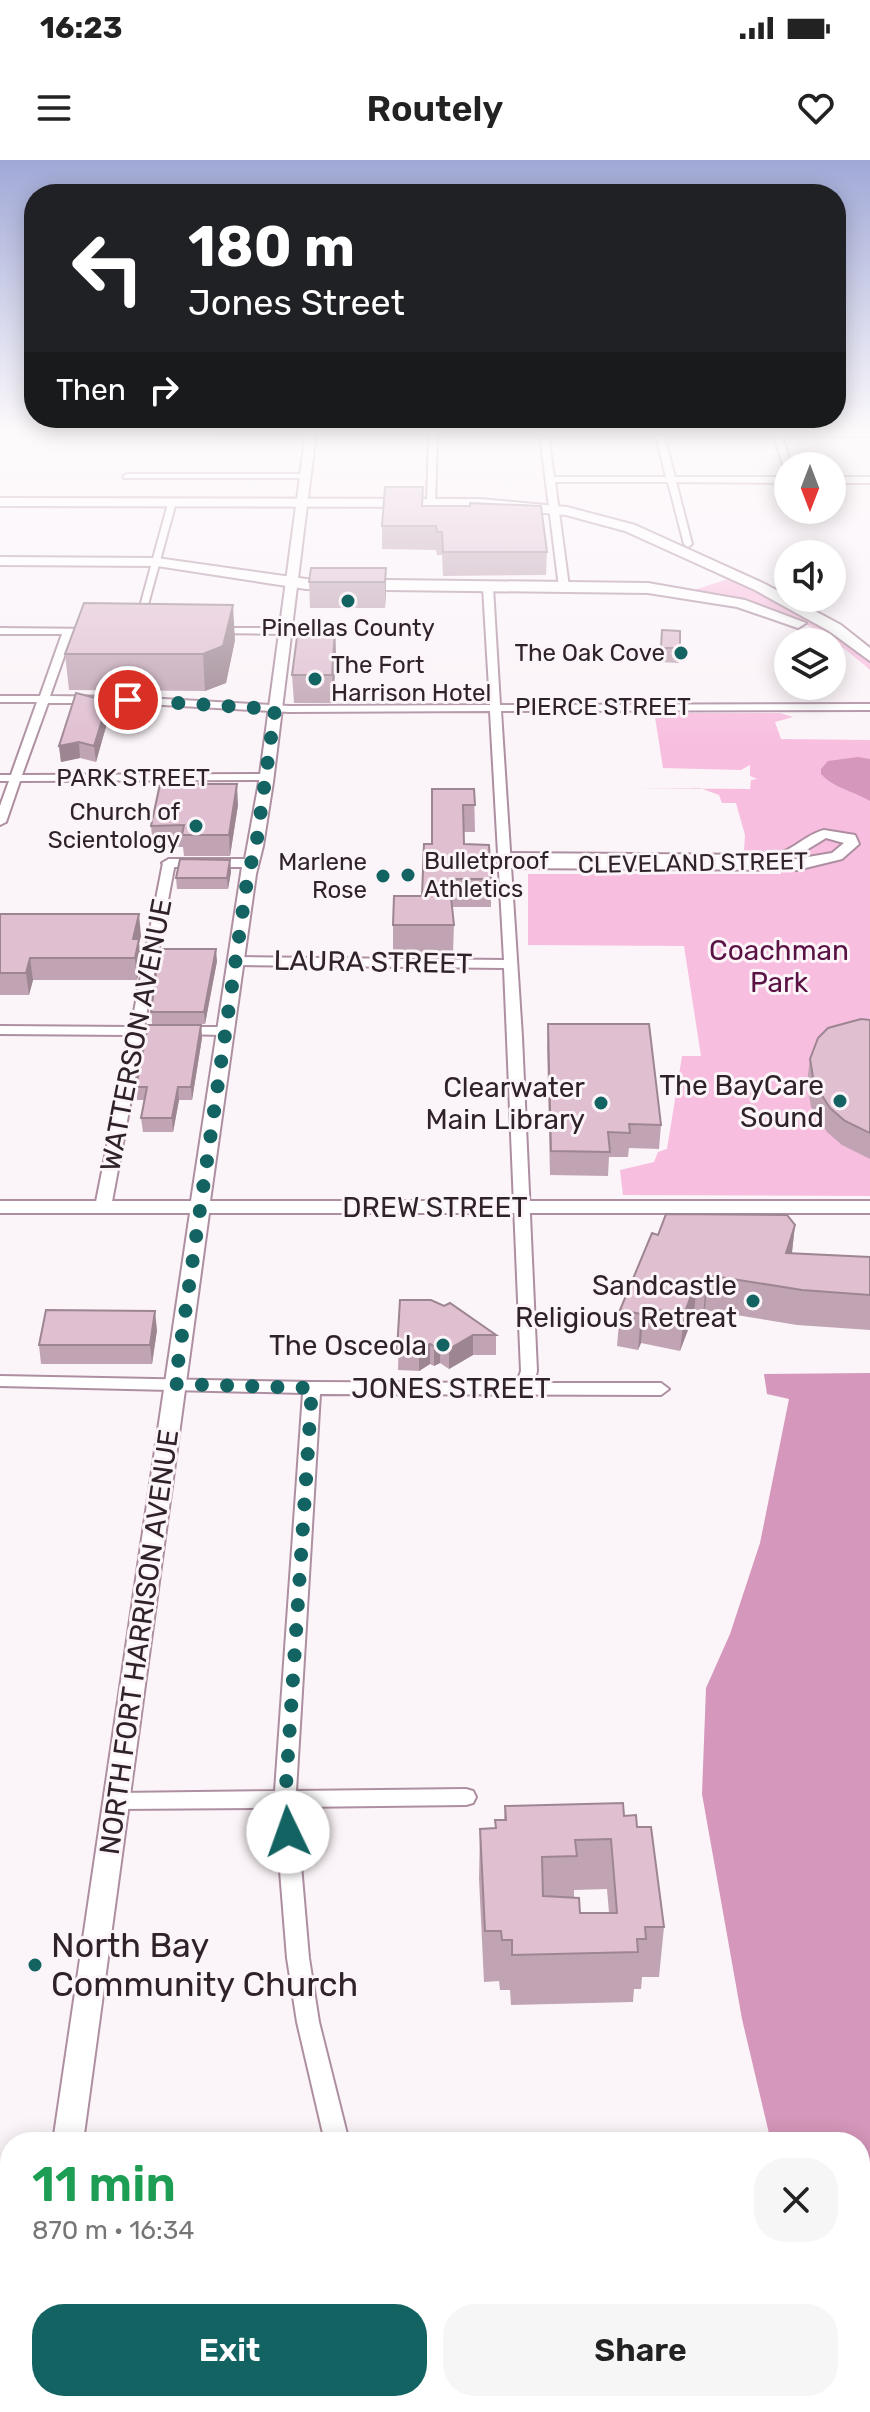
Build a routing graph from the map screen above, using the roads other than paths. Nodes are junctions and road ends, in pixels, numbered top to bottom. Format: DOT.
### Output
graph roads {
  1 [pos="163,537"];
  2 [pos="296,537"];
  3 [pos="557,537"];
  4 [pos="647,537"];
  5 [pos="686,537"];
  6 [pos="688,544"];
  7 [pos="0,561"];
  8 [pos="157,562"];
  9 [pos="731,574"];
  10 [pos="290,583"];
  11 [pos="488,587"];
  12 [pos="564,587"];
  13 [pos="808,628"];
  14 [pos="0,631"];
  15 [pos="68,631"];
  16 [pos="105,631"];
  17 [pos="152,631"];
  18 [pos="200,631"];
  19 [pos="285,631"];
  20 [pos="846,656"];
  21 [pos="870,656"];
  22 [pos="870,677"];
  23 [pos="0,699"];
  24 [pos="44,699"];
  25 [pos="870,707"];
  26 [pos="496,708"];
  27 [pos="275,709"];
  28 [pos="266,777"];
  29 [pos="0,778"];
  30 [pos="16,778"];
  31 [pos="0,822"];
  32 [pos="798,851"];
  33 [pos="252,860"];
  34 [pos="505,860"];
  35 [pos="823,860"];
  36 [pos="169,863"];
  37 [pos="236,961"];
  38 [pos="510,964"];
  39 [pos="0,1030"];
  40 [pos="137,1031"];
  41 [pos="225,1031"];
  42 [pos="200,1206"];
  43 [pos="0,1207"];
  44 [pos="103,1207"];
  45 [pos="523,1207"];
  46 [pos="870,1207"];
  47 [pos="0,1381"];
  48 [pos="175,1384"];
  49 [pos="312,1388"];
  50 [pos="524,1388"];
  51 [pos="661,1389"];
  52 [pos="466,1797"];
  53 [pos="117,1801"];
  54 [pos="285,1801"];
  55 [pos="69,2132"];
  56 [pos="335,2132"];
  1 -- 8 [label="street"];
  2 -- 10 [label="street, NORTH FORT HARRISON AVENUE"];
  3 -- 12 [label="street"];
  4 -- 9 [label="main road"];
  5 -- 6 [label="street"];
  7 -- 8 [label="main road"];
  8 -- 10 [label="main road"];
  8 -- 17 [label="street"];
  9 -- 12 [label="main road"];
  9 -- 21 [label="main road"];
  10 -- 11 [label="main road"];
  10 -- 19 [label="street, NORTH FORT HARRISON AVENUE"];
  11 -- 12 [label="main road"];
  11 -- 26 [label="street"];
  12 -- 13 [label="main road"];
  14 -- 15 [label="street"];
  15 -- 16 [label="street"];
  15 -- 24 [label="street"];
  18 -- 19 [label="street"];
  19 -- 27 [label="street, NORTH FORT HARRISON AVENUE"];
  20 -- 22 [label="main road"];
  23 -- 24 [label="street, PIERCE STREET"];
  24 -- 27 [label="street, PIERCE STREET"];
  24 -- 30 [label="street"];
  25 -- 26 [label="street, PIERCE STREET"];
  26 -- 27 [label="street, PIERCE STREET"];
  26 -- 34 [label="street"];
  27 -- 28 [label="street, NORTH FORT HARRISON AVENUE"];
  28 -- 30 [label="street, PARK STREET"];
  28 -- 33 [label="street, NORTH FORT HARRISON AVENUE"];
  29 -- 30 [label="street, PARK STREET"];
  30 -- 31 [label="street"];
  32 -- 34 [label="street, CLEVELAND STREET"];
  32 -- 35 [label="street"];
  32 -- 35 [label="street, CLEVELAND STREET"];
  33 -- 36 [label="street"];
  33 -- 37 [label="street, NORTH FORT HARRISON AVENUE"];
  34 -- 35 [label="street, CLEVELAND STREET"];
  34 -- 38 [label="street"];
  36 -- 40 [label="street, WATTERSON AVENUE"];
  37 -- 38 [label="street, LAURA STREET"];
  37 -- 41 [label="street, NORTH FORT HARRISON AVENUE"];
  38 -- 45 [label="street"];
  39 -- 40 [label="street"];
  40 -- 41 [label="street"];
  40 -- 44 [label="street, WATTERSON AVENUE"];
  41 -- 42 [label="street, NORTH FORT HARRISON AVENUE"];
  42 -- 44 [label="street, DREW STREET"];
  42 -- 45 [label="street, DREW STREET"];
  42 -- 48 [label="street, NORTH FORT HARRISON AVENUE"];
  43 -- 44 [label="street, DREW STREET"];
  45 -- 46 [label="street, DREW STREET"];
  45 -- 50 [label="street"];
  47 -- 48 [label="street, JONES STREET"];
  48 -- 49 [label="street, JONES STREET"];
  48 -- 53 [label="street, NORTH FORT HARRISON AVENUE"];
  49 -- 50 [label="street, JONES STREET"];
  49 -- 54 [label="street"];
  50 -- 51 [label="street, JONES STREET"];
  52 -- 54 [label="street"];
  53 -- 54 [label="street"];
  53 -- 55 [label="street, NORTH FORT HARRISON AVENUE"];
  54 -- 56 [label="street"];
}
